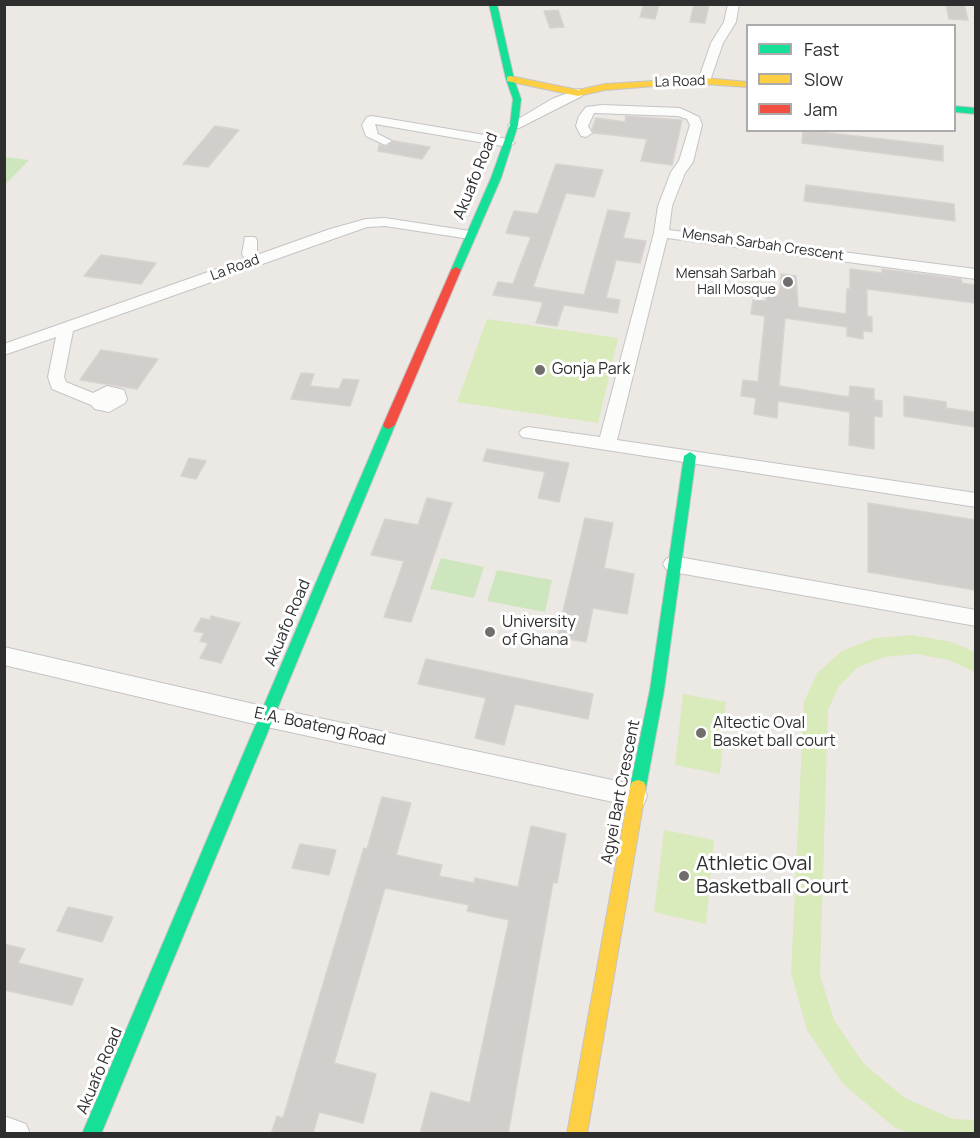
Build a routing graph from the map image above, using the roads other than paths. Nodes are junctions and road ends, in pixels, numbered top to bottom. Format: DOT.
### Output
graph roads {
  1 [pos="494,4"];
  2 [pos="734,4"];
  3 [pos="510,80"];
  4 [pos="704,81"];
  5 [pos="746,85"];
  6 [pos="578,93"];
  7 [pos="956,109"];
  8 [pos="975,111"];
  9 [pos="514,126"];
  10 [pos="586,133"];
  11 [pos="385,141"];
  12 [pos="508,143"];
  13 [pos="661,233"];
  14 [pos="470,235"];
  15 [pos="250,240"];
  16 [pos="254,261"];
  17 [pos="975,274"];
  18 [pos="66,328"];
  19 [pos="4,350"];
  20 [pos="97,401"];
  21 [pos="528,433"];
  22 [pos="607,444"];
  23 [pos="690,456"];
  24 [pos="975,500"];
  25 [pos="673,564"];
  26 [pos="975,618"];
  27 [pos="4,656"];
  28 [pos="267,717"];
  29 [pos="636,796"];
  30 [pos="4,1130"];
  31 [pos="16,1134"];
  32 [pos="92,1134"];
  33 [pos="577,1134"];
  1 -- 3 [label="street, Akuafo Road"];
  2 -- 4 [label="street"];
  3 -- 6 [label="street, La Road"];
  3 -- 9 [label="street, Akuafo Road"];
  4 -- 5 [label="street, La Road"];
  4 -- 6 [label="street, La Road"];
  6 -- 9 [label="street, La Road"];
  7 -- 8 [label="street"];
  9 -- 12 [label="street, Akuafo Road"];
  10 -- 13 [label="street"];
  11 -- 12 [label="street"];
  12 -- 14 [label="street, Akuafo Road"];
  13 -- 17 [label="street, Mensah Sarbah Crescent"];
  13 -- 22 [label="street, Mensah Sarbah Crescent"];
  14 -- 16 [label="street, La Road"];
  14 -- 28 [label="street, Akuafo Road"];
  15 -- 16 [label="street"];
  16 -- 18 [label="street, La Road"];
  18 -- 19 [label="street, La Road"];
  18 -- 20 [label="street"];
  21 -- 22 [label="street"];
  22 -- 23 [label="street"];
  23 -- 24 [label="street"];
  23 -- 25 [label="street, Agyei Bart Crescent"];
  25 -- 26 [label="street"];
  25 -- 29 [label="street, Agyei Bart Crescent"];
  27 -- 28 [label="street, E.A. Boateng Road"];
  28 -- 29 [label="street, E.A. Boateng Road"];
  28 -- 32 [label="street, Akuafo Road"];
  29 -- 33 [label="street, Agyei Bart Crescent"];
  30 -- 31 [label="street"];
}
